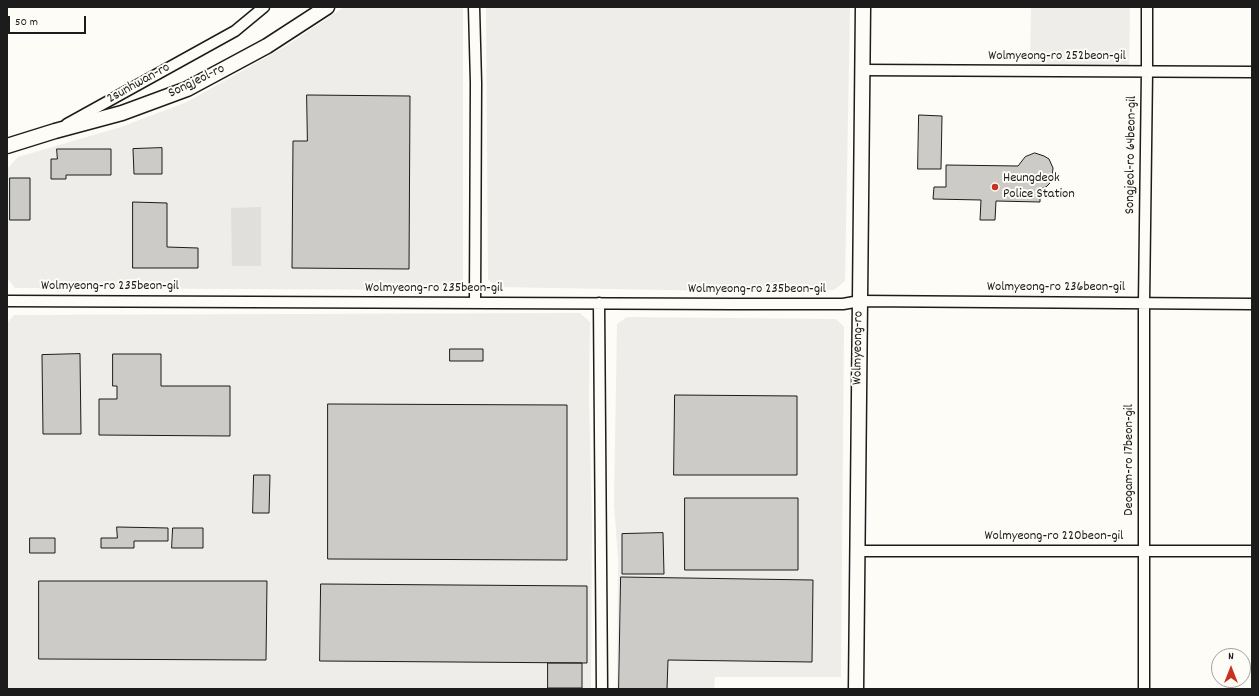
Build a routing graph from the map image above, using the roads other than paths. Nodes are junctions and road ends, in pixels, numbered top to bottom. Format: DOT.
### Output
graph roads {
  1 [pos="264,7"];
  2 [pos="327,7"];
  3 [pos="474,7"];
  4 [pos="863,7"];
  5 [pos="1147,7"];
  6 [pos="862,70"];
  7 [pos="1147,72"];
  8 [pos="1252,72"];
  9 [pos="55,130"];
  10 [pos="7,146"];
  11 [pos="7,301"];
  12 [pos="860,301"];
  13 [pos="475,303"];
  14 [pos="599,303"];
  15 [pos="1144,303"];
  16 [pos="1252,304"];
  17 [pos="857,551"];
  18 [pos="1252,551"];
  19 [pos="1145,552"];
  20 [pos="602,689"];
  21 [pos="856,689"];
  22 [pos="1144,689"];
  1 -- 9 [label="street, 2sunhwan-ro"];
  2 -- 9 [label="street, Songjeol-ro"];
  3 -- 13 [label="street"];
  4 -- 6 [label="street, Wolmyeong-ro"];
  5 -- 7 [label="street, Songjeol-ro 64beon-gil"];
  6 -- 7 [label="street, Wolmyeong-ro 252beon-gil"];
  6 -- 12 [label="street, Wolmyeong-ro"];
  7 -- 8 [label="street, Wolmyeong-ro 252beon-gil"];
  7 -- 15 [label="street, Songjeol-ro 64beon-gil"];
  9 -- 10 [label="street, 2sunhwan-ro"];
  11 -- 13 [label="street, Wolmyeong-ro 235beon-gil"];
  12 -- 14 [label="street, Wolmyeong-ro 235beon-gil"];
  12 -- 15 [label="street, Wolmyeong-ro 236beon-gil"];
  12 -- 17 [label="street, Wolmyeong-ro"];
  13 -- 14 [label="street, Wolmyeong-ro 235beon-gil"];
  14 -- 20 [label="street"];
  15 -- 16 [label="street, Wolmyeong-ro 236beon-gil"];
  15 -- 19 [label="street, Deogam-ro 17beon-gil"];
  17 -- 19 [label="street, Wolmyeong-ro 220beon-gil"];
  17 -- 21 [label="street, Wolmyeong-ro"];
  18 -- 19 [label="street, Wolmyeong-ro 220beon-gil"];
  19 -- 22 [label="street, Deogam-ro 17beon-gil"];
}
